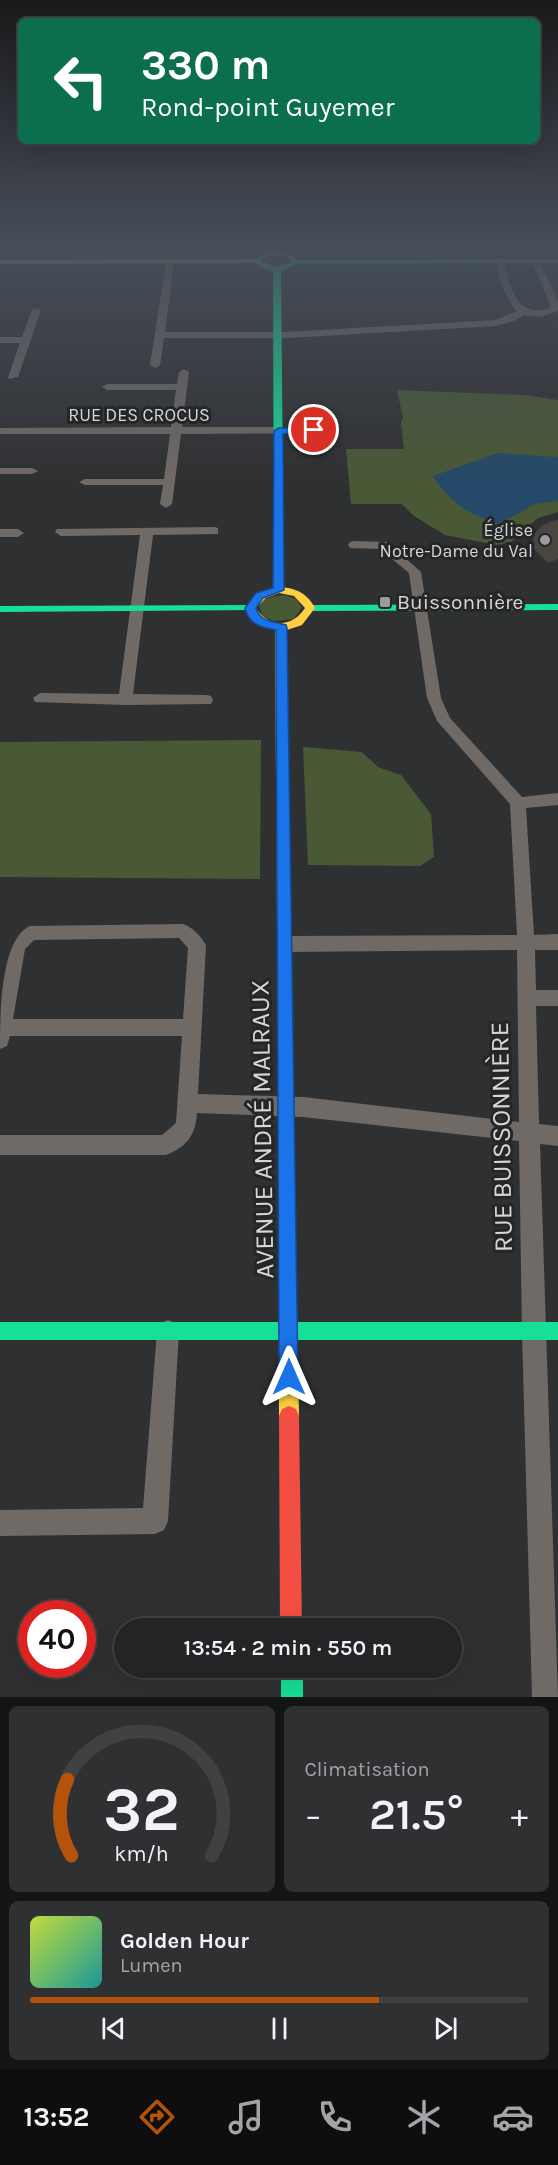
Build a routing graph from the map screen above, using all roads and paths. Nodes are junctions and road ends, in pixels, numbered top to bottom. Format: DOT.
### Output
graph roads {
  1 [pos="32,323"];
  2 [pos="162,323"];
  3 [pos="278,323"];
  4 [pos="476,323"];
  5 [pos="161,335"];
  6 [pos="278,335"];
  7 [pos="0,340"];
  8 [pos="24,340"];
  9 [pos="155,365"];
  10 [pos="184,372"];
  11 [pos="13,377"];
  12 [pos="107,387"];
  13 [pos="182,387"];
  14 [pos="335,430"];
  15 [pos="177,431"];
  16 [pos="279,431"];
  17 [pos="0,432"];
  18 [pos="0,471"];
  19 [pos="32,471"];
  20 [pos="85,482"];
  21 [pos="169,482"];
  22 [pos="166,504"];
  23 [pos="214,531"];
  24 [pos="61,532"];
  25 [pos="147,532"];
  26 [pos="0,533"];
  27 [pos="18,533"];
  28 [pos="354,545"];
  29 [pos="279,590"];
  30 [pos="421,607"];
  31 [pos="558,607"];
  32 [pos="138,608"];
  33 [pos="251,608"];
  34 [pos="310,608"];
  35 [pos="0,609"];
  36 [pos="282,628"];
  37 [pos="40,698"];
  38 [pos="125,700"];
  39 [pos="206,700"];
  40 [pos="558,799"];
  41 [pos="518,803"];
  42 [pos="526,942"];
  43 [pos="558,942"];
  44 [pos="285,944"];
  45 [pos="527,998"];
  46 [pos="558,998"];
  47 [pos="192,1027"];
  48 [pos="1,1034"];
  49 [pos="189,1103"];
  50 [pos="286,1106"];
  51 [pos="530,1134"];
  52 [pos="558,1136"];
  53 [pos="0,1145"];
  54 [pos="288,1330"];
  55 [pos="0,1331"];
  56 [pos="168,1331"];
  57 [pos="558,1331"];
  58 [pos="533,1332"];
  59 [pos="0,1523"];
  60 [pos="291,1618"];
  61 [pos="292,1678"];
  62 [pos="292,1697"];
  63 [pos="546,1697"];
  1 -- 8 [label="street"];
  2 -- 5 [label="street"];
  3 -- 6 [label="street"];
  4 -- 6 [label="street"];
  5 -- 6 [label="street"];
  5 -- 9 [label="street"];
  6 -- 16 [label="street"];
  7 -- 8 [label="street"];
  8 -- 11 [label="street"];
  10 -- 13 [label="street"];
  12 -- 13 [label="street"];
  13 -- 15 [label="street"];
  14 -- 16 [label="street, RUE DES CROCUS"];
  15 -- 16 [label="street, RUE DES CROCUS"];
  15 -- 17 [label="street, RUE DES CROCUS"];
  15 -- 21 [label="street"];
  16 -- 29 [label="street"];
  18 -- 19 [label="street"];
  20 -- 21 [label="street"];
  21 -- 22 [label="street"];
  23 -- 25 [label="street"];
  24 -- 25 [label="street"];
  25 -- 32 [label="street"];
  26 -- 27 [label="street"];
  28 -- 30 [label="street"];
  29 -- 33 [label="street"];
  29 -- 34 [label="street"];
  30 -- 31 [label="street"];
  30 -- 34 [label="street"];
  30 -- 41 [label="street"];
  32 -- 33 [label="street"];
  32 -- 35 [label="street"];
  32 -- 38 [label="street"];
  33 -- 36 [label="street"];
  34 -- 36 [label="street"];
  36 -- 44 [label="street, AVENUE ANDRÉ MALRAUX"];
  37 -- 38 [label="street"];
  38 -- 39 [label="street"];
  40 -- 41 [label="street"];
  41 -- 42 [label="street, RUE BUISSONNIÈRE"];
  42 -- 43 [label="street"];
  42 -- 44 [label="street"];
  42 -- 45 [label="street, RUE BUISSONNIÈRE"];
  44 -- 50 [label="street, AVENUE ANDRÉ MALRAUX"];
  45 -- 46 [label="street"];
  45 -- 51 [label="street, RUE BUISSONNIÈRE"];
  47 -- 48 [label="street"];
  47 -- 48 [label="street"];
  47 -- 49 [label="street"];
  49 -- 50 [label="street"];
  49 -- 53 [label="street"];
  50 -- 51 [label="street"];
  50 -- 54 [label="street, AVENUE ANDRÉ MALRAUX"];
  51 -- 52 [label="street"];
  51 -- 58 [label="street, RUE BUISSONNIÈRE"];
  54 -- 56 [label="street"];
  54 -- 58 [label="street"];
  54 -- 60 [label="street, AVENUE ANDRÉ MALRAUX"];
  55 -- 56 [label="street"];
  56 -- 59 [label="street"];
  57 -- 58 [label="street"];
  58 -- 63 [label="street, RUE BUISSONNIÈRE"];
  61 -- 62 [label="street"];
}
